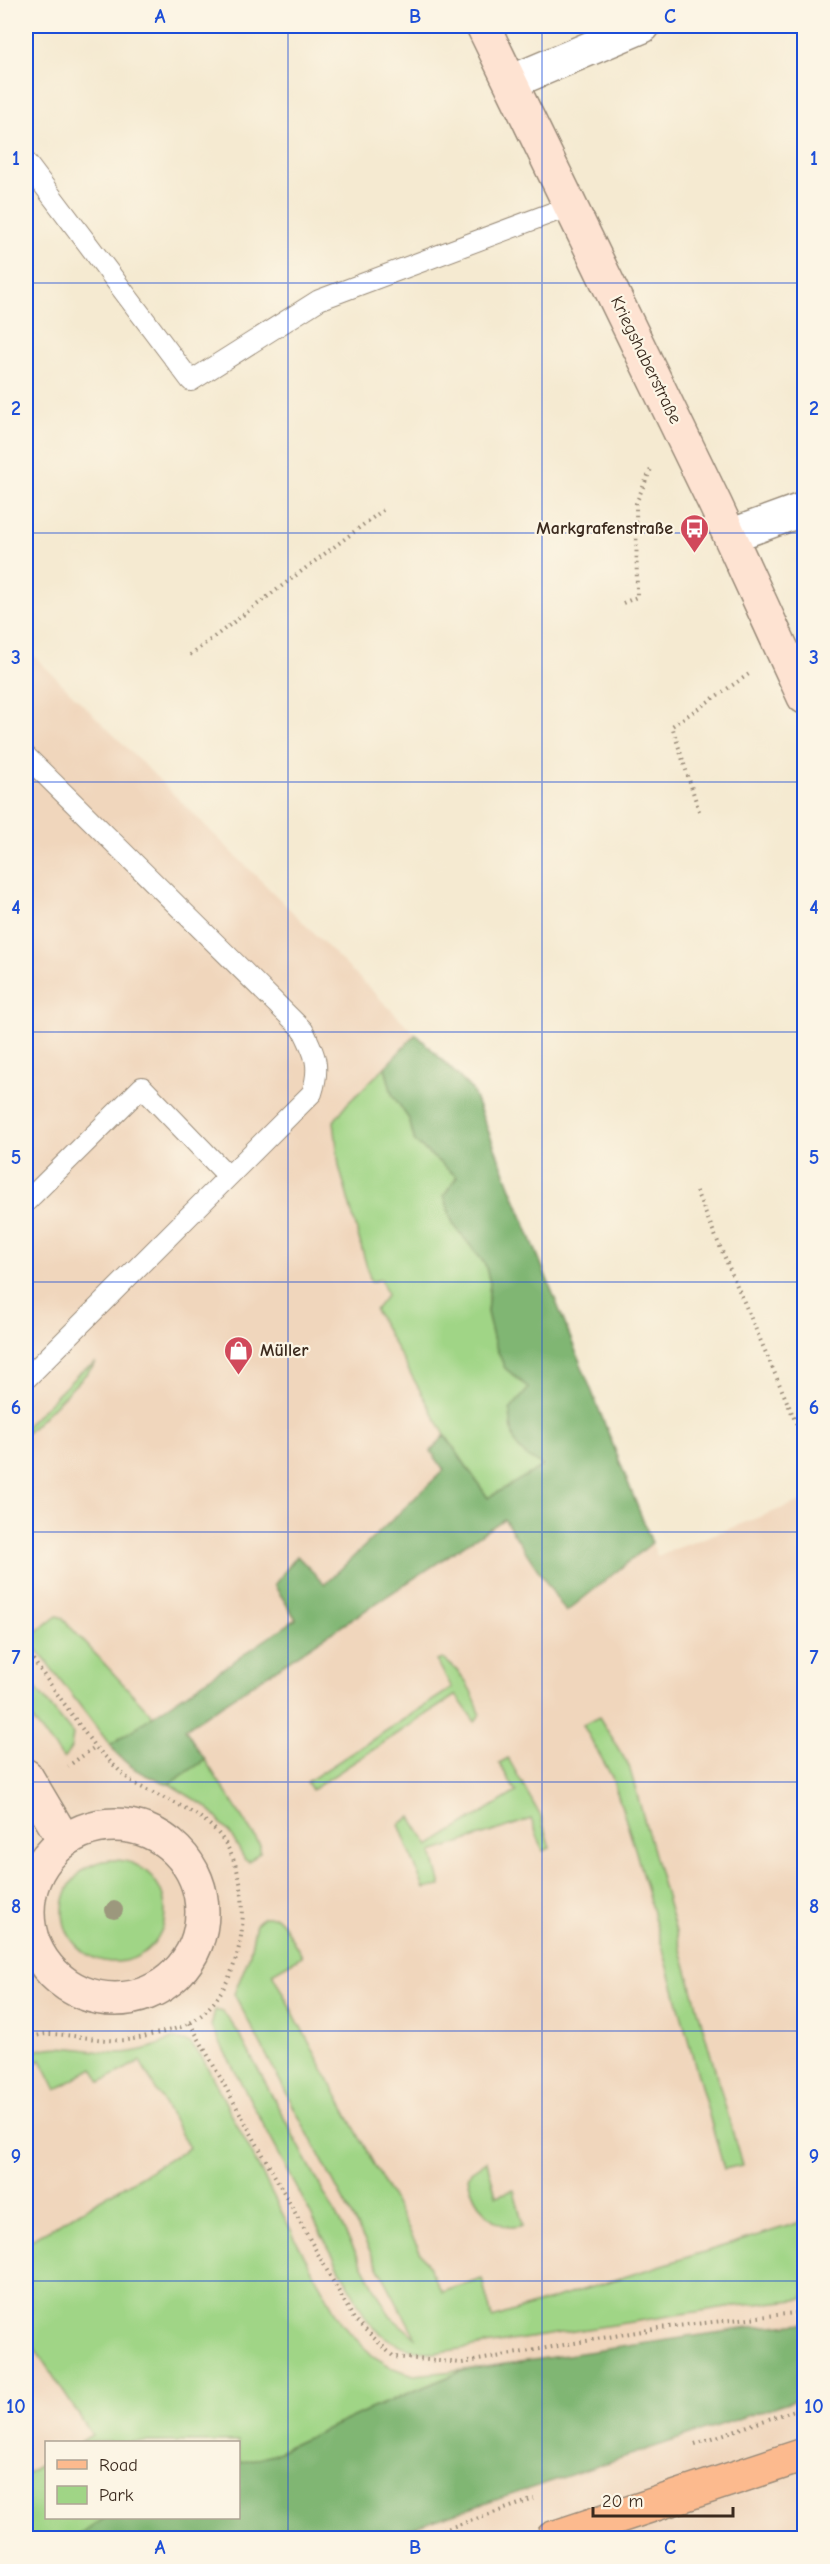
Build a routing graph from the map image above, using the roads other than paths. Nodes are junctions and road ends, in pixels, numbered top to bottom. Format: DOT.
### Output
graph roads {
  1 [pos="483,26"];
  2 [pos="638,26"];
  3 [pos="511,82"];
  4 [pos="26,162"];
  5 [pos="570,206"];
  6 [pos="804,509"];
  7 [pos="730,536"];
  8 [pos="804,697"];
  9 [pos="26,756"];
  10 [pos="228,1176"];
  11 [pos="26,1202"];
  12 [pos="26,1379"];
  13 [pos="30,1783"];
  14 [pos="64,1840"];
  15 [pos="35,1971"];
  16 [pos="804,2455"];
  17 [pos="553,2538"];
  1 -- 3 [label="main road, Kriegshaberstraße"];
  2 -- 3 [label="street"];
  3 -- 5 [label="main road, Kriegshaberstraße"];
  4 -- 5 [label="lane"];
  5 -- 7 [label="main road, Kriegshaberstraße"];
  6 -- 7 [label="street"];
  7 -- 8 [label="main road, Kriegshaberstraße"];
  9 -- 10 [label="lane"];
  10 -- 11 [label="lane"];
  10 -- 12 [label="lane"];
  13 -- 14 [label="main road"];
  14 -- 15 [label="main road"];
  14 -- 15 [label="main road"];
  16 -- 17 [label="main road"];
}
